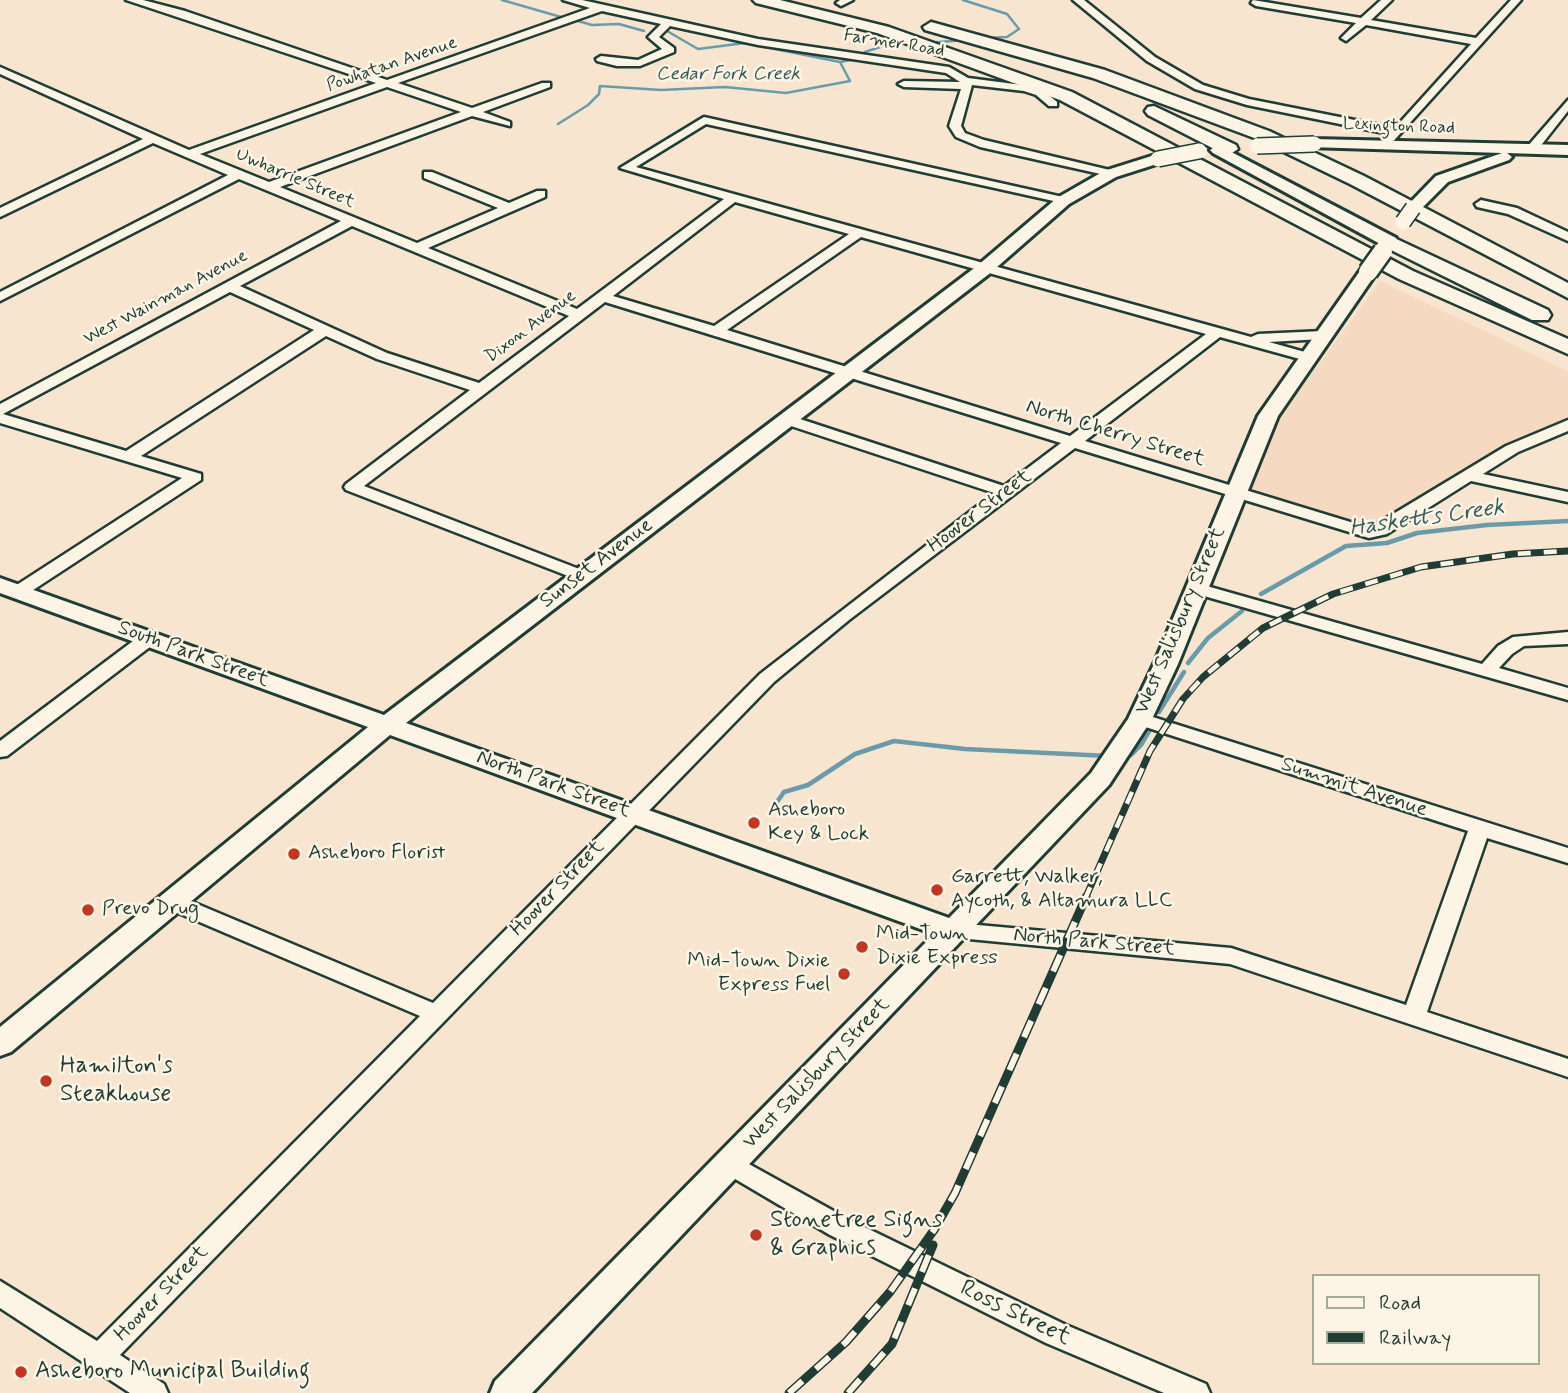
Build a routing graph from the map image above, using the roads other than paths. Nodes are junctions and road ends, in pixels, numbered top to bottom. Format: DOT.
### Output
graph roads {
  1 [pos="131,0"];
  2 [pos="568,0"];
  3 [pos="615,0"];
  4 [pos="761,0"];
  5 [pos="792,0"];
  6 [pos="1078,0"];
  7 [pos="1387,0"];
  8 [pos="1516,0"];
  9 [pos="1257,2"];
  10 [pos="604,7"];
  11 [pos="862,13"];
  12 [pos="668,22"];
  13 [pos="1363,22"];
  14 [pos="883,30"];
  15 [pos="1346,38"];
  16 [pos="1479,42"];
  17 [pos="601,58"];
  18 [pos="912,63"];
  19 [pos="0,70"];
  20 [pos="966,83"];
  21 [pos="391,84"];
  22 [pos="546,85"];
  23 [pos="1110,99"];
  24 [pos="1568,103"];
  25 [pos="1053,104"];
  26 [pos="1134,108"];
  27 [pos="473,113"];
  28 [pos="506,124"];
  29 [pos="1396,132"];
  30 [pos="153,139"];
  31 [pos="1385,146"];
  32 [pos="1223,149"];
  33 [pos="1531,150"];
  34 [pos="1568,150"];
  35 [pos="191,153"];
  36 [pos="239,174"];
  37 [pos="1110,174"];
  38 [pos="428,175"];
  39 [pos="268,187"];
  40 [pos="541,194"];
  41 [pos="733,198"];
  42 [pos="1063,201"];
  43 [pos="1481,204"];
  44 [pos="509,208"];
  45 [pos="0,213"];
  46 [pos="351,221"];
  47 [pos="1568,225"];
  48 [pos="1552,229"];
  49 [pos="860,232"];
  50 [pos="1568,237"];
  51 [pos="1393,238"];
  52 [pos="416,248"];
  53 [pos="987,267"];
  54 [pos="229,286"];
  55 [pos="1568,292"];
  56 [pos="0,297"];
  57 [pos="602,298"];
  58 [pos="1568,311"];
  59 [pos="579,315"];
  60 [pos="1568,329"];
  61 [pos="325,330"];
  62 [pos="716,331"];
  63 [pos="1219,331"];
  64 [pos="1324,335"];
  65 [pos="1242,338"];
  66 [pos="1568,347"];
  67 [pos="1307,357"];
  68 [pos="850,372"];
  69 [pos="481,389"];
  70 [pos="0,410"];
  71 [pos="0,418"];
  72 [pos="788,420"];
  73 [pos="1568,425"];
  74 [pos="1072,442"];
  75 [pos="128,457"];
  76 [pos="1465,475"];
  77 [pos="1007,492"];
  78 [pos="1235,493"];
  79 [pos="1568,497"];
  80 [pos="1369,533"];
  81 [pos="581,576"];
  82 [pos="1196,588"];
  83 [pos="9,589"];
  84 [pos="1568,638"];
  85 [pos="148,639"];
  86 [pos="1487,670"];
  87 [pos="1568,694"];
  88 [pos="1140,719"];
  89 [pos="386,725"];
  90 [pos="0,751"];
  91 [pos="632,814"];
  92 [pos="1480,828"];
  93 [pos="1568,856"];
  94 [pos="170,901"];
  95 [pos="956,931"];
  96 [pos="437,1014"];
  97 [pos="1414,1016"];
  98 [pos="0,1044"];
  99 [pos="1568,1068"];
  100 [pos="729,1163"];
  101 [pos="0,1293"];
  102 [pos="99,1358"];
  103 [pos="154,1393"];
  104 [pos="508,1393"];
  105 [pos="1196,1393"];
  1 -- 21 [label="street"];
  2 -- 10 [label="street, Farmer Road"];
  3 -- 10 [label="street, Powhatan Avenue"];
  4 -- 14 [label="highway"];
  5 -- 11 [label="highway"];
  6 -- 29 [label="street"];
  7 -- 13 [label="street"];
  8 -- 16 [label="street"];
  9 -- 13 [label="street"];
  10 -- 12 [label="street, Farmer Road"];
  10 -- 21 [label="street, Powhatan Avenue"];
  11 -- 32 [label="highway"];
  11 -- 55 [label="highway"];
  12 -- 17 [label="street"];
  12 -- 18 [label="street, Farmer Road"];
  13 -- 15 [label="street"];
  13 -- 16 [label="street"];
  14 -- 23 [label="highway"];
  14 -- 66 [label="highway"];
  16 -- 29 [label="street"];
  18 -- 20 [label="street, Farmer Road"];
  18 -- 20 [label="street"];
  19 -- 30 [label="street, Uwharrie Street"];
  20 -- 25 [label="street"];
  20 -- 37 [label="street"];
  21 -- 27 [label="street"];
  21 -- 35 [label="street, Powhatan Avenue"];
  22 -- 27 [label="street"];
  24 -- 33 [label="street"];
  26 -- 32 [label="highway"];
  27 -- 28 [label="street"];
  27 -- 39 [label="street"];
  29 -- 31 [label="street"];
  30 -- 35 [label="street, Uwharrie Street"];
  30 -- 45 [label="street"];
  31 -- 32 [label="main road, Lexington Road, bridge"];
  31 -- 33 [label="main road, Lexington Road"];
  32 -- 37 [label="main road, Sunset Avenue, bridge"];
  32 -- 51 [label="main road"];
  33 -- 34 [label="main road, Lexington Road"];
  33 -- 51 [label="main road, West Salisbury Street, bridge"];
  35 -- 36 [label="street, Uwharrie Street"];
  36 -- 39 [label="street, Uwharrie Street"];
  36 -- 56 [label="street"];
  37 -- 42 [label="main road, Sunset Avenue"];
  38 -- 44 [label="street"];
  39 -- 46 [label="street, Uwharrie Street"];
  40 -- 44 [label="street"];
  41 -- 42 [label="street"];
  41 -- 49 [label="street"];
  41 -- 57 [label="street, Dixon Avenue"];
  42 -- 53 [label="main road, Sunset Avenue"];
  43 -- 48 [label="street"];
  44 -- 52 [label="street"];
  46 -- 52 [label="street, Uwharrie Street"];
  46 -- 54 [label="street, West Wainman Avenue"];
  47 -- 48 [label="street"];
  48 -- 50 [label="street"];
  49 -- 53 [label="street"];
  49 -- 62 [label="street"];
  51 -- 58 [label="highway"];
  51 -- 60 [label="highway"];
  51 -- 64 [label="main road, West Salisbury Street, bridge"];
  52 -- 59 [label="street, Uwharrie Street"];
  53 -- 63 [label="street"];
  53 -- 68 [label="main road, Sunset Avenue"];
  54 -- 61 [label="street"];
  54 -- 70 [label="street, West Wainman Avenue"];
  57 -- 59 [label="street, Dixon Avenue"];
  57 -- 62 [label="street"];
  59 -- 69 [label="street, Dixon Avenue"];
  61 -- 69 [label="street"];
  61 -- 75 [label="street"];
  62 -- 68 [label="street"];
  63 -- 65 [label="street"];
  63 -- 74 [label="street, Hoover Street"];
  64 -- 65 [label="street"];
  64 -- 67 [label="main road, West Salisbury Street"];
  65 -- 67 [label="street"];
  67 -- 78 [label="main road, West Salisbury Street"];
  68 -- 72 [label="main road, Sunset Avenue"];
  68 -- 74 [label="street, North Cherry Street"];
  69 -- 81 [label="street, Dixon Avenue"];
  71 -- 75 [label="street"];
  72 -- 77 [label="street"];
  72 -- 81 [label="main road, Sunset Avenue"];
  73 -- 76 [label="street"];
  74 -- 77 [label="street, Hoover Street"];
  74 -- 78 [label="street, North Cherry Street"];
  75 -- 83 [label="street"];
  76 -- 79 [label="street"];
  76 -- 80 [label="street"];
  77 -- 91 [label="street, Hoover Street"];
  78 -- 80 [label="street, North Cherry Street"];
  78 -- 82 [label="main road, West Salisbury Street"];
  81 -- 89 [label="main road, Sunset Avenue"];
  82 -- 86 [label="street"];
  82 -- 88 [label="main road, West Salisbury Street"];
  83 -- 85 [label="main road, South Park Street"];
  84 -- 86 [label="street"];
  85 -- 89 [label="main road, South Park Street"];
  85 -- 90 [label="street"];
  86 -- 87 [label="street"];
  88 -- 92 [label="street, Summit Avenue"];
  88 -- 95 [label="main road, West Salisbury Street"];
  89 -- 91 [label="main road, North Park Street"];
  89 -- 94 [label="main road, Sunset Avenue"];
  91 -- 95 [label="main road, North Park Street"];
  91 -- 96 [label="street, Hoover Street"];
  92 -- 93 [label="street, Summit Avenue"];
  92 -- 97 [label="street"];
  94 -- 96 [label="street"];
  94 -- 98 [label="main road, Sunset Avenue"];
  95 -- 97 [label="street, North Park Street"];
  95 -- 100 [label="main road, West Salisbury Street"];
  96 -- 102 [label="street, Hoover Street"];
  97 -- 99 [label="street, North Park Street"];
  100 -- 104 [label="main road, West Salisbury Street"];
  100 -- 105 [label="street, Ross Street"];
  101 -- 102 [label="street"];
  102 -- 103 [label="street"];
}
